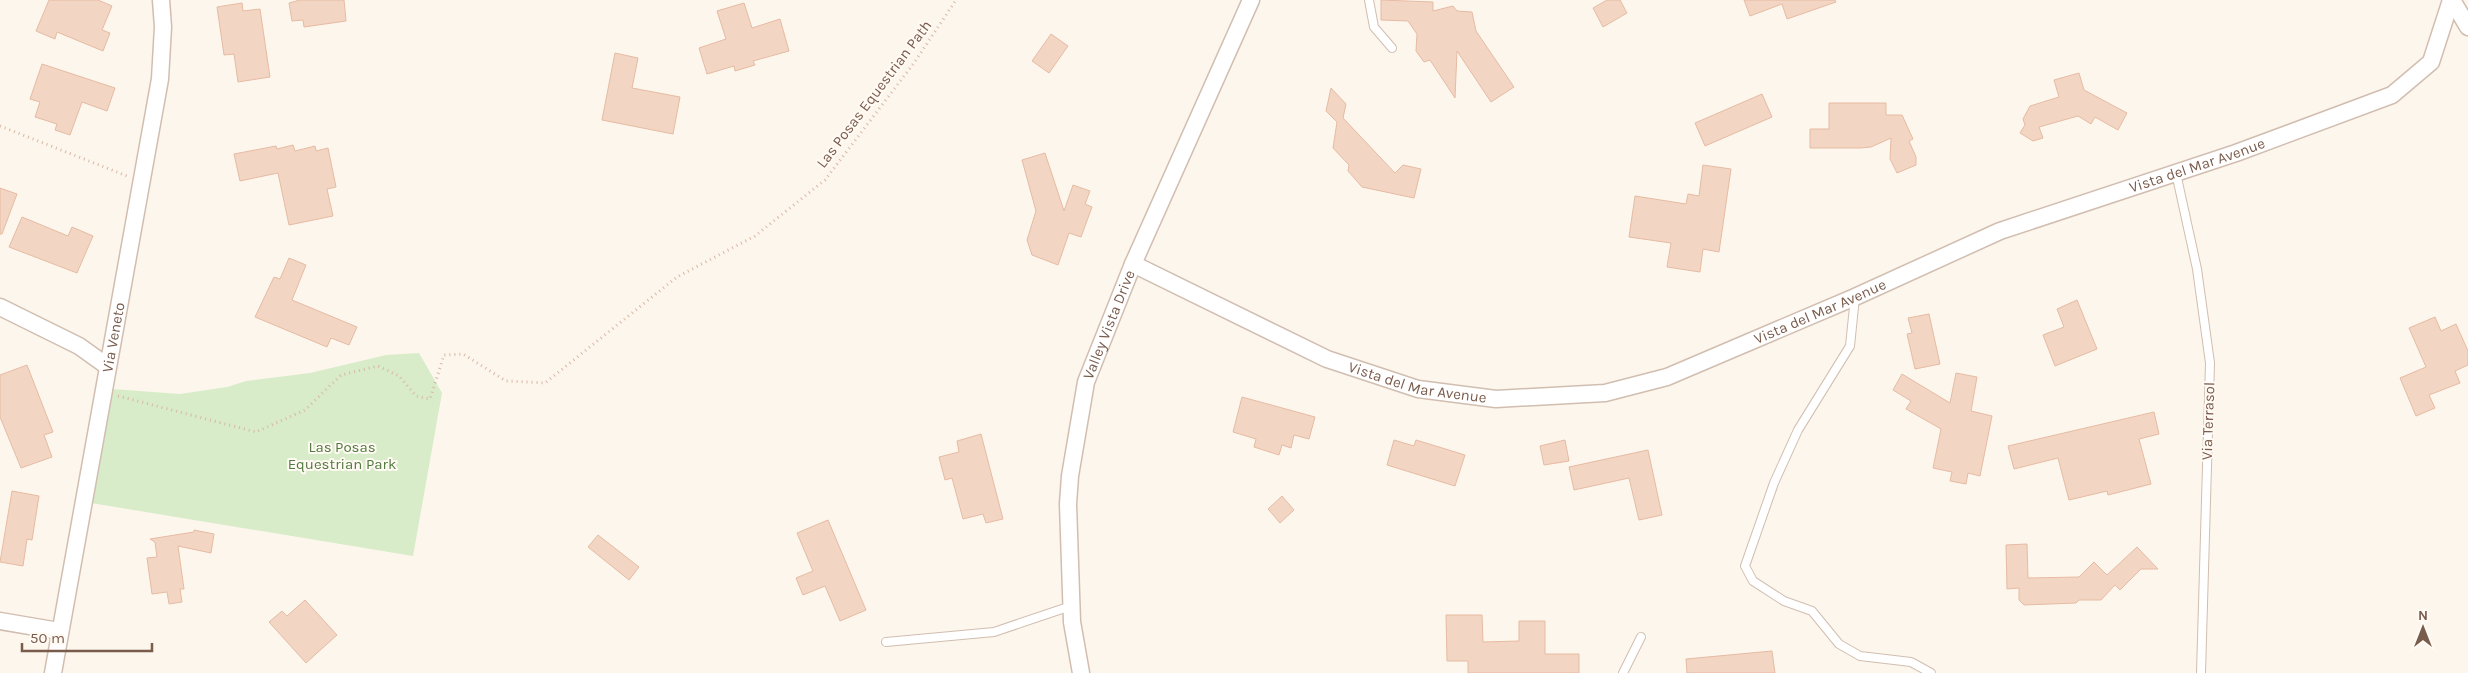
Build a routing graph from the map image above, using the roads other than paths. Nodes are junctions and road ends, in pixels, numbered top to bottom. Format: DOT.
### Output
graph roads {
  1 [pos="161,0"];
  2 [pos="1251,0"];
  3 [pos="1369,0"];
  4 [pos="2452,0"];
  5 [pos="2468,27"];
  6 [pos="1392,48"];
  7 [pos="2176,173"];
  8 [pos="1133,264"];
  9 [pos="1855,297"];
  10 [pos="0,307"];
  11 [pos="107,366"];
  12 [pos="1071,606"];
  13 [pos="0,621"];
  14 [pos="59,630"];
  15 [pos="1641,638"];
  16 [pos="886,642"];
  17 [pos="53,673"];
  18 [pos="1081,673"];
  19 [pos="1623,673"];
  20 [pos="1931,673"];
  21 [pos="2201,673"];
  1 -- 11 [label="street, Via Veneto"];
  2 -- 8 [label="street, Valley Vista Drive"];
  3 -- 6 [label="lane"];
  4 -- 5 [label="street"];
  4 -- 7 [label="street, Vista del Mar Avenue"];
  7 -- 9 [label="street, Vista del Mar Avenue"];
  7 -- 21 [label="lane, Via Terrasol"];
  8 -- 9 [label="street, Vista del Mar Avenue"];
  8 -- 12 [label="street, Valley Vista Drive"];
  9 -- 20 [label="lane"];
  10 -- 11 [label="street"];
  11 -- 14 [label="street, Via Veneto"];
  12 -- 16 [label="lane"];
  12 -- 18 [label="street, Valley Vista Drive"];
  13 -- 14 [label="street"];
  14 -- 17 [label="street, Via Veneto"];
  15 -- 19 [label="lane"];
}
